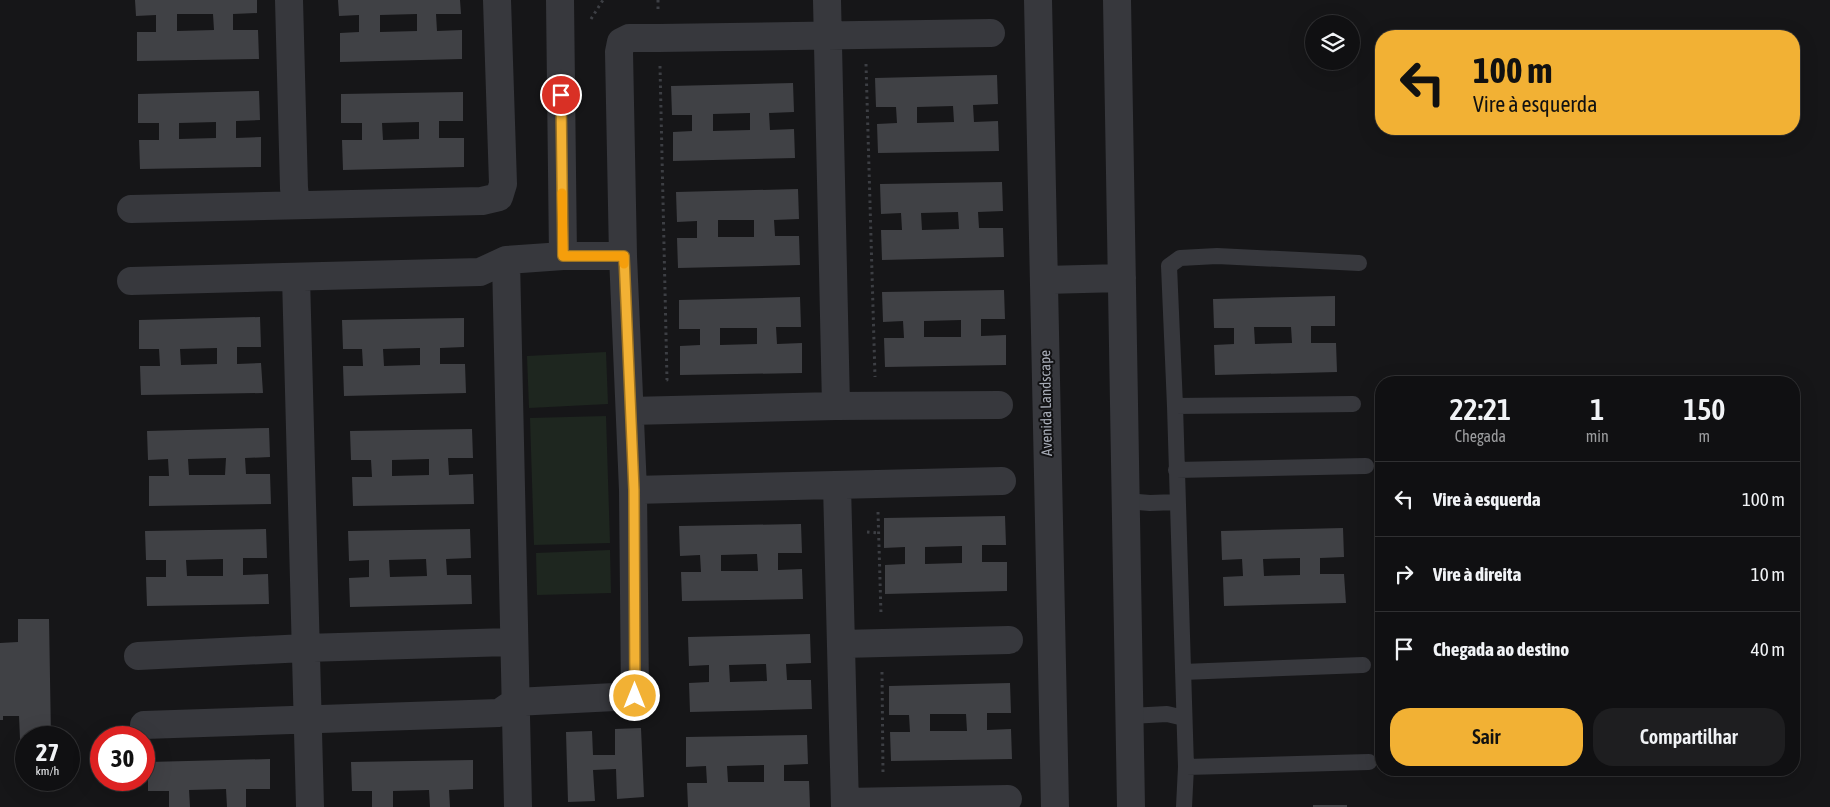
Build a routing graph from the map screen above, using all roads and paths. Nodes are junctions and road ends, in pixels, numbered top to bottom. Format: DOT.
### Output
graph roads {
  1 [pos="289,0"];
  2 [pos="497,0"];
  3 [pos="560,0"];
  4 [pos="658,0"];
  5 [pos="827,0"];
  6 [pos="1038,0"];
  7 [pos="1117,0"];
  8 [pos="991,33"];
  9 [pos="828,34"];
  10 [pos="865,34"];
  11 [pos="659,38"];
  12 [pos="296,205"];
  13 [pos="131,209"];
  14 [pos="563,256"];
  15 [pos="624,256"];
  16 [pos="506,260"];
  17 [pos="1359,263"];
  18 [pos="296,277"];
  19 [pos="1122,278"];
  20 [pos="1044,280"];
  21 [pos="131,281"];
  22 [pos="629,382"];
  23 [pos="1353,404"];
  24 [pos="999,405"];
  25 [pos="836,406"];
  26 [pos="875,406"];
  27 [pos="1176,406"];
  28 [pos="630,410"];
  29 [pos="1366,466"];
  30 [pos="1176,470"];
  31 [pos="1002,481"];
  32 [pos="836,485"];
  33 [pos="634,490"];
  34 [pos="1126,501"];
  35 [pos="1177,502"];
  36 [pos="1009,640"];
  37 [pos="514,642"];
  38 [pos="841,644"];
  39 [pos="305,648"];
  40 [pos="138,656"];
  41 [pos="1363,665"];
  42 [pos="1183,672"];
  43 [pos="515,702"];
  44 [pos="1130,716"];
  45 [pos="1184,718"];
  46 [pos="306,720"];
  47 [pos="144,726"];
  48 [pos="1369,762"];
  49 [pos="1186,767"];
  50 [pos="1008,799"];
  51 [pos="845,804"];
  52 [pos="310,807"];
  53 [pos="518,807"];
  54 [pos="1055,807"];
  55 [pos="1131,807"];
  56 [pos="1184,807"];
  1 -- 12 [label="street"];
  2 -- 12 [label="street"];
  3 -- 14 [label="street"];
  4 -- 11 [label="path"];
  5 -- 9 [label="street"];
  6 -- 20 [label="street, Avenida Landscape"];
  7 -- 19 [label="street"];
  8 -- 10 [label="street"];
  9 -- 10 [label="street"];
  9 -- 11 [label="street"];
  9 -- 25 [label="street"];
  10 -- 26 [label="path"];
  11 -- 15 [label="street"];
  11 -- 22 [label="path"];
  12 -- 13 [label="street"];
  14 -- 15 [label="street"];
  14 -- 16 [label="street"];
  15 -- 22 [label="street"];
  16 -- 18 [label="street"];
  16 -- 37 [label="street"];
  17 -- 27 [label="lane"];
  18 -- 21 [label="street"];
  18 -- 39 [label="street"];
  19 -- 20 [label="street"];
  19 -- 34 [label="street"];
  20 -- 54 [label="street, Avenida Landscape"];
  22 -- 28 [label="street"];
  23 -- 27 [label="lane"];
  24 -- 26 [label="street"];
  25 -- 26 [label="street"];
  25 -- 28 [label="street"];
  27 -- 30 [label="lane"];
  28 -- 33 [label="street"];
  29 -- 30 [label="lane"];
  30 -- 35 [label="lane"];
  31 -- 32 [label="street"];
  32 -- 33 [label="street"];
  32 -- 38 [label="street"];
  33 -- 43 [label="street"];
  34 -- 35 [label="lane"];
  34 -- 44 [label="street"];
  35 -- 42 [label="lane"];
  36 -- 38 [label="street"];
  37 -- 39 [label="street"];
  37 -- 43 [label="street"];
  38 -- 51 [label="street"];
  39 -- 40 [label="street"];
  39 -- 46 [label="street"];
  41 -- 42 [label="lane"];
  42 -- 45 [label="lane"];
  43 -- 46 [label="street"];
  43 -- 53 [label="street"];
  44 -- 45 [label="lane"];
  44 -- 55 [label="street"];
  45 -- 49 [label="lane"];
  46 -- 47 [label="street"];
  46 -- 52 [label="street"];
  48 -- 49 [label="lane"];
  49 -- 56 [label="lane"];
  50 -- 51 [label="street"];
}
